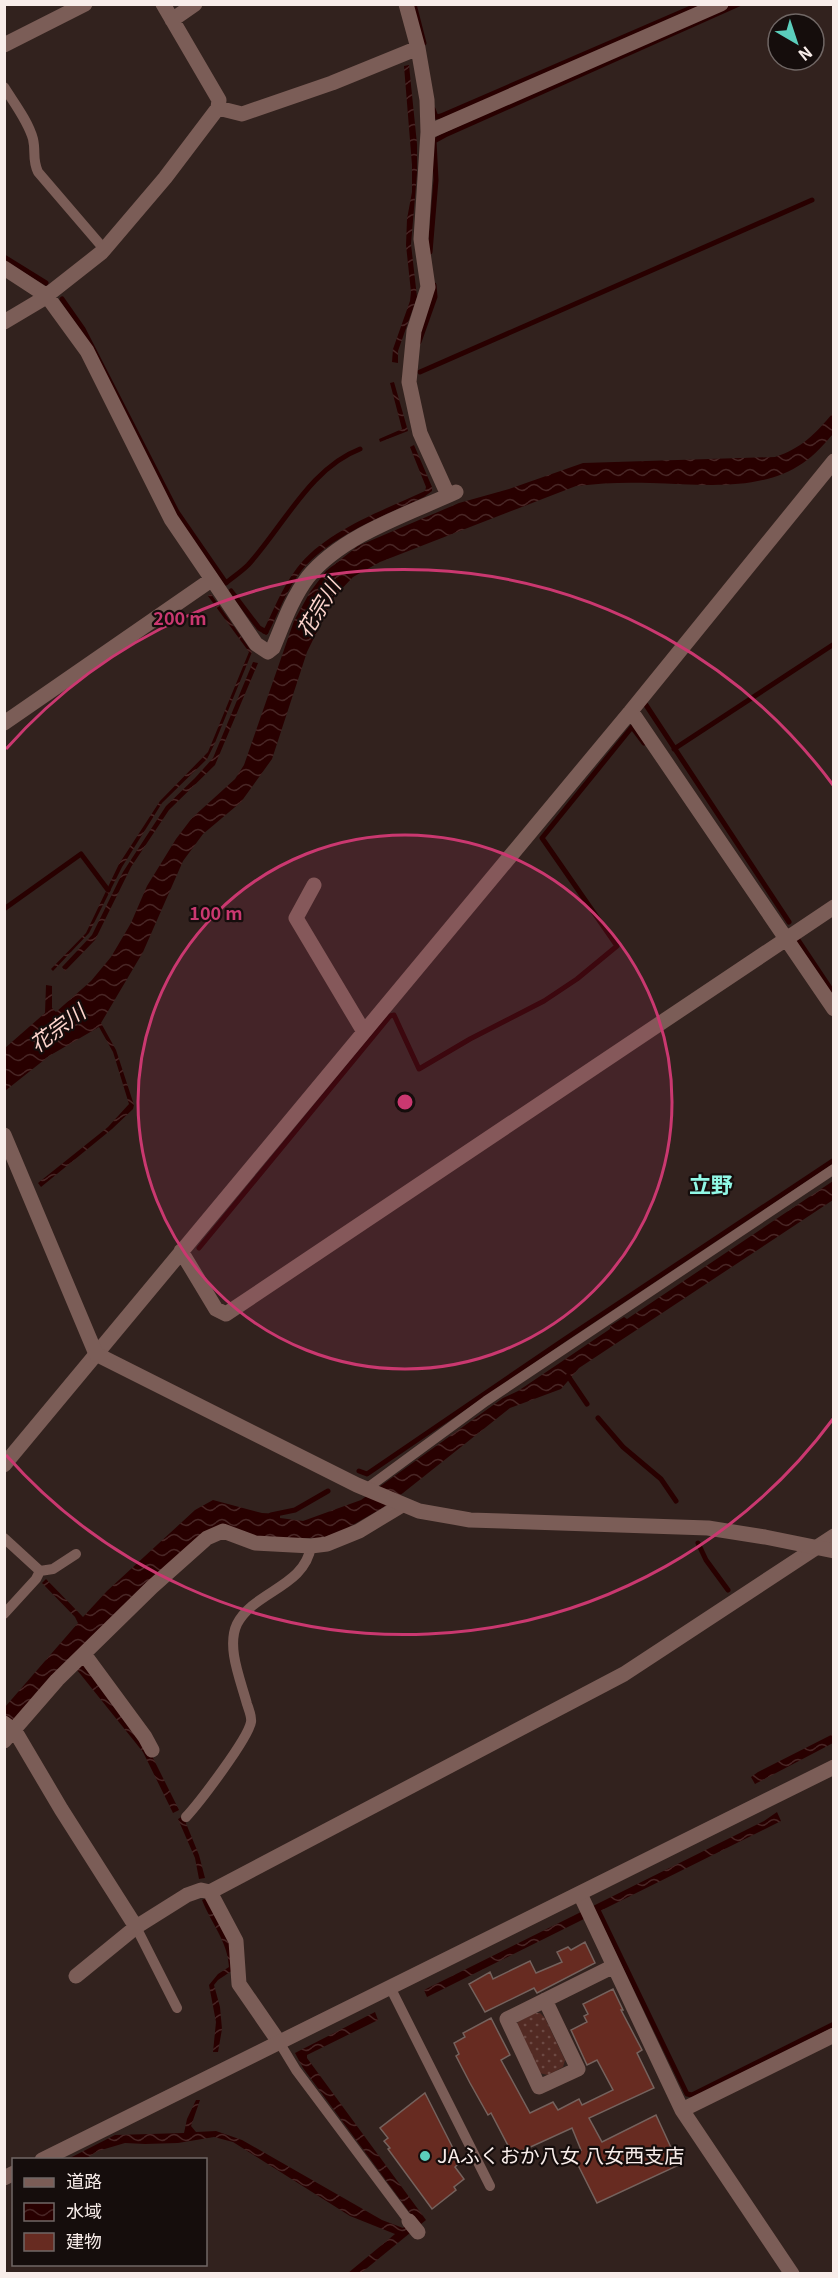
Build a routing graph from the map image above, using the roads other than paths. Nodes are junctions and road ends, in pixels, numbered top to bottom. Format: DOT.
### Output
graph roads {
  1 [pos="85,4"];
  2 [pos="163,4"];
  3 [pos="195,4"];
  4 [pos="406,4"];
  5 [pos="721,4"];
  6 [pos="172,20"];
  7 [pos="4,45"];
  8 [pos="418,48"];
  9 [pos="4,87"];
  10 [pos="218,108"];
  11 [pos="428,132"];
  12 [pos="104,249"];
  13 [pos="4,268"];
  14 [pos="47,296"];
  15 [pos="4,322"];
  16 [pos="834,461"];
  17 [pos="211,580"];
  18 [pos="631,711"];
  19 [pos="4,723"];
  20 [pos="314,885"];
  21 [pos="834,907"];
  22 [pos="786,939"];
  23 [pos="834,1009"];
  24 [pos="364,1032"];
  25 [pos="4,1135"];
  26 [pos="834,1169"];
  27 [pos="181,1251"];
  28 [pos="96,1354"];
  29 [pos="4,1465"];
  30 [pos="366,1489"];
  31 [pos="402,1505"];
  32 [pos="834,1536"];
  33 [pos="4,1538"];
  34 [pos="311,1546"];
  35 [pos="817,1547"];
  36 [pos="834,1551"];
  37 [pos="76,1554"];
  38 [pos="40,1571"];
  39 [pos="4,1614"];
  40 [pos="84,1654"];
  41 [pos="8,1732"];
  42 [pos="152,1750"];
  43 [pos="834,1767"];
  44 [pos="186,1817"];
  45 [pos="210,1892"];
  46 [pos="579,1894"];
  47 [pos="136,1927"];
  48 [pos="614,1966"];
  49 [pos="76,1976"];
  50 [pos="390,1987"];
  51 [pos="545,2000"];
  52 [pos="177,2008"];
  53 [pos="834,2035"];
  54 [pos="279,2042"];
  55 [pos="682,2110"];
  56 [pos="46,2158"];
  57 [pos="490,2186"];
  58 [pos="413,2226"];
  59 [pos="792,2274"];
  1 -- 7 [label="street"];
  2 -- 6 [label="street"];
  3 -- 6 [label="street"];
  4 -- 8 [label="street"];
  5 -- 11 [label="street"];
  6 -- 10 [label="street"];
  8 -- 10 [label="street"];
  8 -- 11 [label="street"];
  9 -- 12 [label="lane"];
  10 -- 12 [label="street"];
  11 -- 17 [label="street"];
  12 -- 14 [label="street"];
  13 -- 14 [label="street"];
  14 -- 15 [label="street"];
  14 -- 17 [label="street"];
  16 -- 18 [label="street"];
  17 -- 19 [label="street"];
  18 -- 22 [label="street"];
  18 -- 24 [label="street"];
  20 -- 24 [label="street"];
  21 -- 22 [label="street"];
  22 -- 23 [label="street"];
  22 -- 27 [label="street"];
  24 -- 27 [label="street"];
  25 -- 28 [label="street"];
  26 -- 30 [label="lane"];
  27 -- 28 [label="street"];
  28 -- 29 [label="street"];
  28 -- 30 [label="street"];
  30 -- 31 [label="street"];
  31 -- 34 [label="street"];
  31 -- 35 [label="street"];
  32 -- 35 [label="street"];
  33 -- 38 [label="lane"];
  34 -- 40 [label="street"];
  34 -- 44 [label="lane"];
  35 -- 36 [label="street"];
  35 -- 45 [label="street"];
  37 -- 38 [label="lane"];
  38 -- 39 [label="lane"];
  40 -- 41 [label="street"];
  40 -- 42 [label="street"];
  41 -- 47 [label="street"];
  43 -- 46 [label="street"];
  45 -- 47 [label="street"];
  45 -- 54 [label="street"];
  46 -- 48 [label="street"];
  46 -- 50 [label="street"];
  47 -- 49 [label="street"];
  47 -- 52 [label="lane"];
  48 -- 51 [label="street"];
  48 -- 55 [label="street"];
  50 -- 54 [label="street"];
  50 -- 57 [label="lane"];
  51 -- 51 [label="street"];
  53 -- 55 [label="street"];
  54 -- 56 [label="street"];
  54 -- 58 [label="lane"];
  55 -- 59 [label="street"];
}
